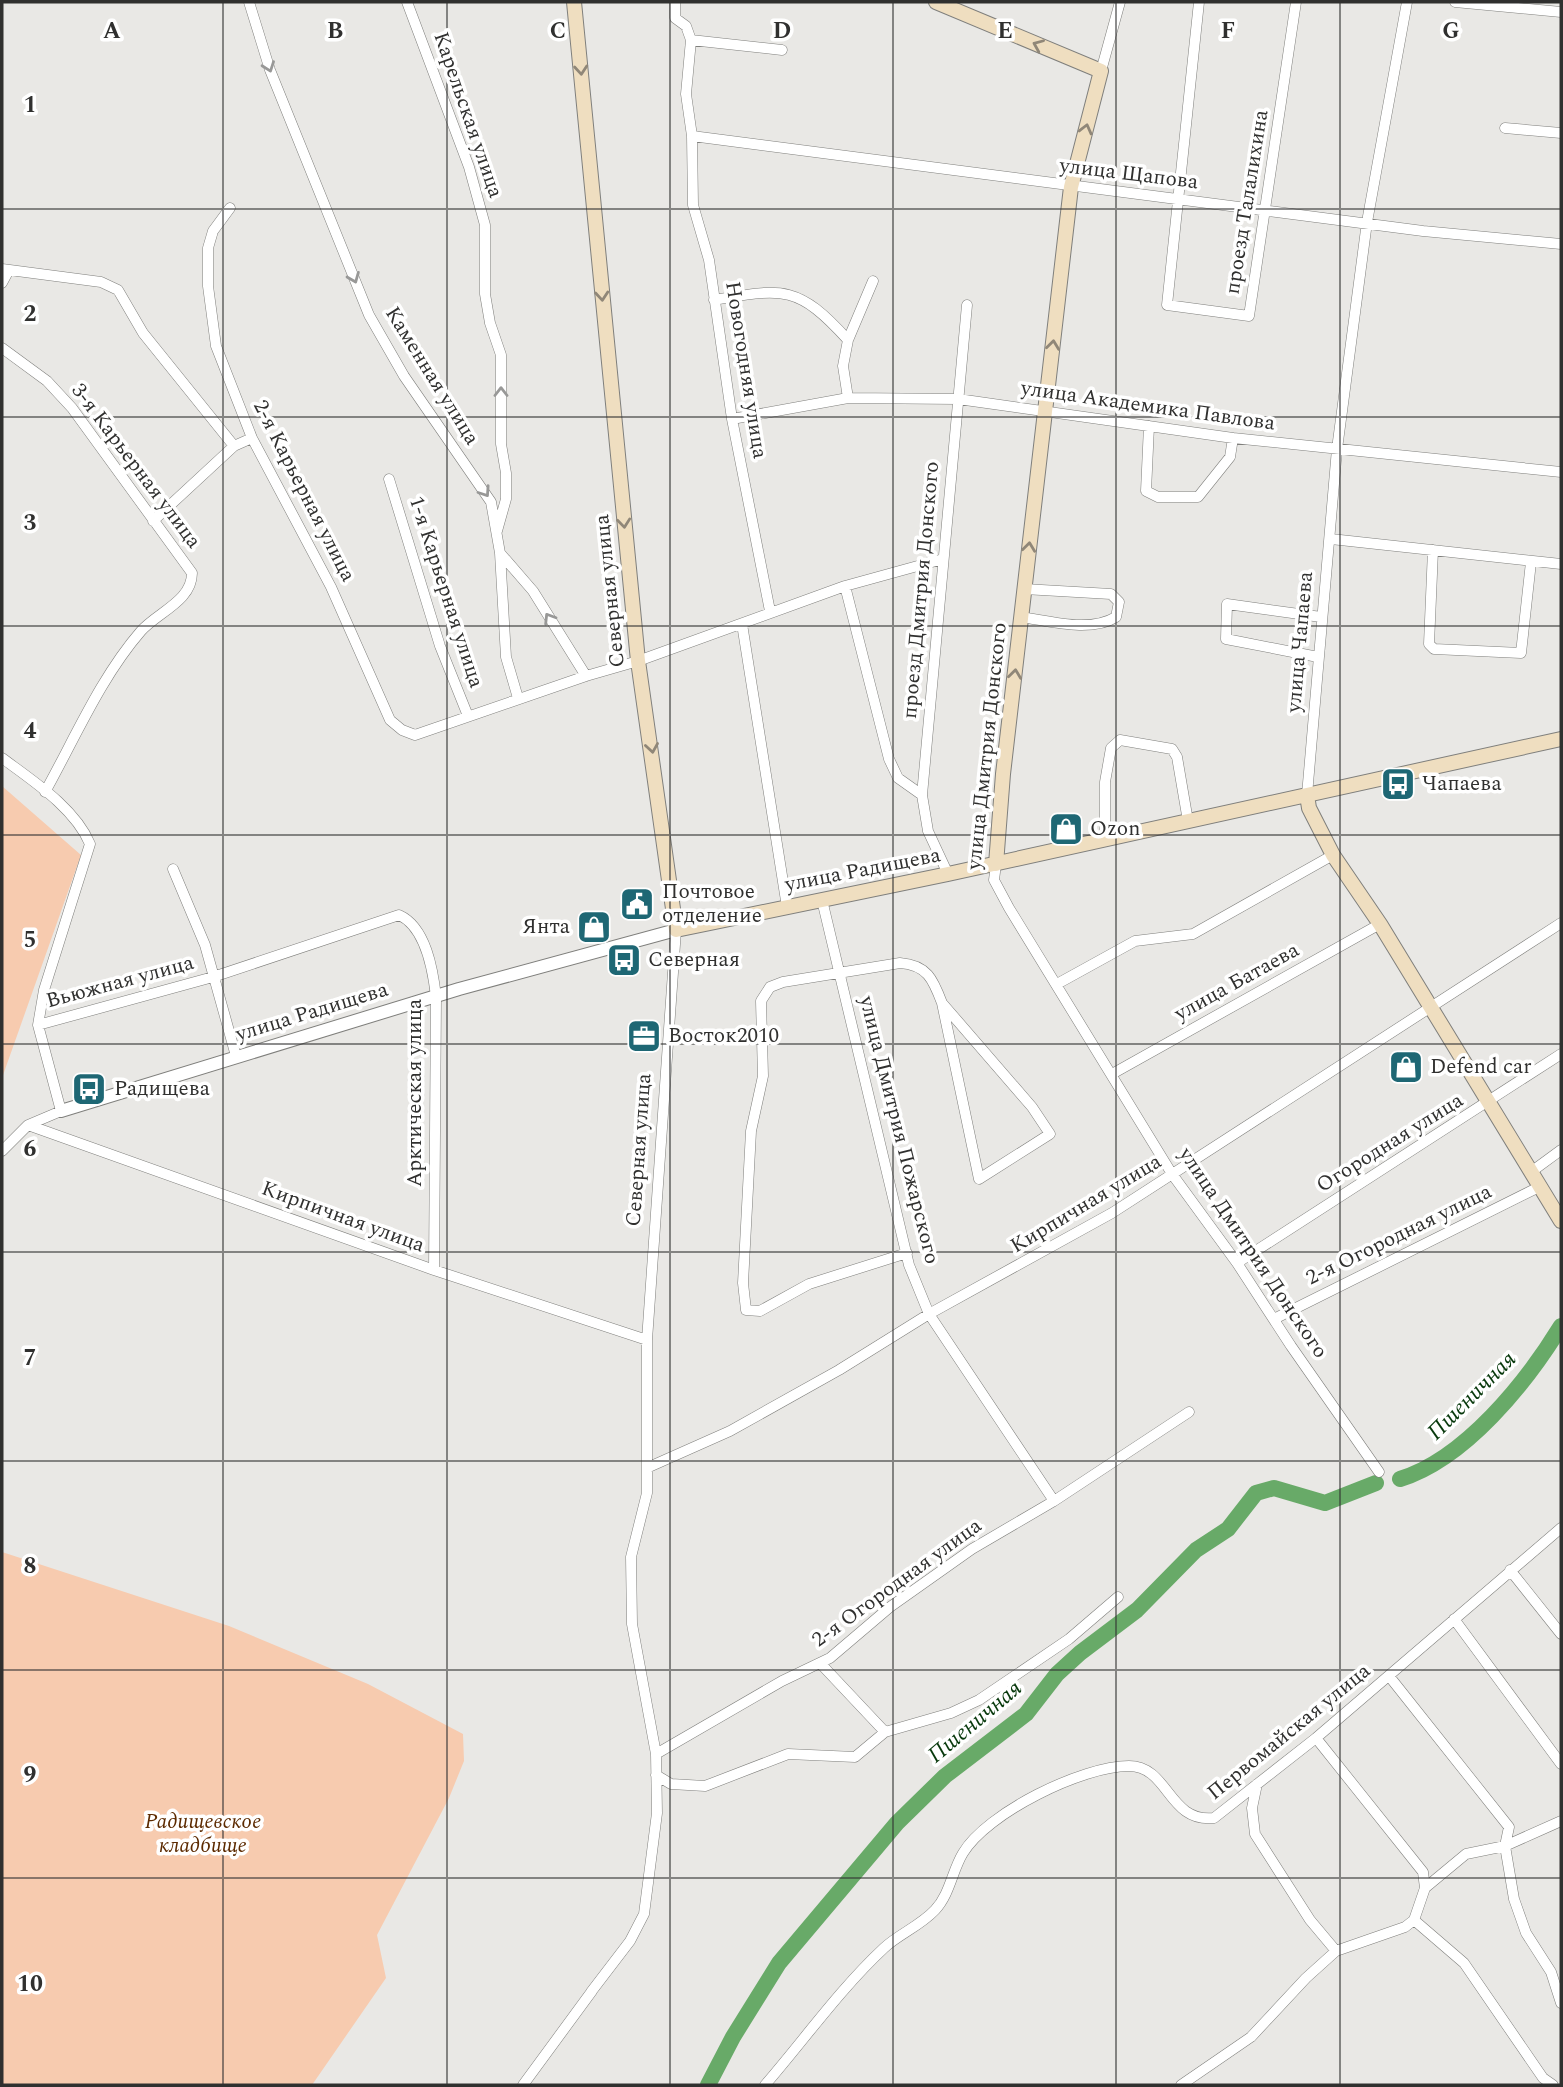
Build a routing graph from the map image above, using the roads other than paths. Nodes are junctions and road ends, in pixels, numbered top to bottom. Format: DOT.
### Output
graph roads {
  1 [pos="249,2"];
  2 [pos="407,2"];
  3 [pos="575,2"];
  4 [pos="675,2"];
  5 [pos="936,2"];
  6 [pos="1120,2"];
  7 [pos="1199,2"];
  8 [pos="1296,2"];
  9 [pos="1407,2"];
  10 [pos="1455,2"];
  11 [pos="1561,12"];
  12 [pos="691,40"];
  13 [pos="782,50"];
  14 [pos="1101,71"];
  15 [pos="1505,128"];
  16 [pos="1561,134"];
  17 [pos="692,135"];
  18 [pos="1071,187"];
  19 [pos="1177,200"];
  20 [pos="230,208"];
  21 [pos="1266,210"];
  22 [pos="1367,222"];
  23 [pos="1561,244"];
  24 [pos="6,269"];
  25 [pos="873,281"];
  26 [pos="2,283"];
  27 [pos="714,300"];
  28 [pos="967,305"];
  29 [pos="848,340"];
  30 [pos="2,348"];
  31 [pos="848,398"];
  32 [pos="958,399"];
  33 [pos="1045,412"];
  34 [pos="732,419"];
  35 [pos="1149,426"];
  36 [pos="251,438"];
  37 [pos="1233,438"];
  38 [pos="234,446"];
  39 [pos="1337,449"];
  40 [pos="1561,472"];
  41 [pos="389,479"];
  42 [pos="153,521"];
  43 [pos="496,531"];
  44 [pos="1331,538"];
  45 [pos="1433,550"];
  46 [pos="500,554"];
  47 [pos="943,559"];
  48 [pos="1531,562"];
  49 [pos="1561,564"];
  50 [pos="845,586"];
  51 [pos="1024,589"];
  52 [pos="770,611"];
  53 [pos="1021,617"];
  54 [pos="1321,618"];
  55 [pos="742,624"];
  56 [pos="1318,657"];
  57 [pos="638,661"];
  58 [pos="586,676"];
  59 [pos="518,698"];
  60 [pos="468,716"];
  61 [pos="1561,739"];
  62 [pos="2,758"];
  63 [pos="45,792"];
  64 [pos="922,795"];
  65 [pos="1307,795"];
  66 [pos="1188,821"];
  67 [pos="1105,839"];
  68 [pos="1333,855"];
  69 [pos="996,864"];
  70 [pos="173,869"];
  71 [pos="947,874"];
  72 [pos="822,900"];
  73 [pos="787,907"];
  74 [pos="1561,923"];
  75 [pos="1380,924"];
  76 [pos="676,930"];
  77 [pos="841,973"];
  78 [pos="213,977"];
  79 [pos="1056,984"];
  80 [pos="436,997"];
  81 [pos="942,1003"];
  82 [pos="1431,1007"];
  83 [pos="38,1025"];
  84 [pos="1561,1054"];
  85 [pos="236,1056"];
  86 [pos="1112,1074"];
  87 [pos="1488,1103"];
  88 [pos="61,1111"];
  89 [pos="28,1125"];
  90 [pos="1561,1150"];
  91 [pos="2,1151"];
  92 [pos="1531,1172"];
  93 [pos="1172,1174"];
  94 [pos="1541,1186"];
  95 [pos="1561,1221"];
  96 [pos="907,1253"];
  97 [pos="1237,1263"];
  98 [pos="434,1270"];
  99 [pos="929,1314"];
  100 [pos="1274,1319"];
  101 [pos="647,1340"];
  102 [pos="1189,1412"];
  103 [pos="649,1466"];
  104 [pos="1380,1472"];
  105 [pos="1054,1501"];
  106 [pos="1561,1528"];
  107 [pos="1510,1570"];
  108 [pos="1118,1597"];
  109 [pos="1454,1619"];
  110 [pos="1561,1634"];
  111 [pos="820,1663"];
  112 [pos="1389,1676"];
  113 [pos="885,1732"];
  114 [pos="1316,1738"];
  115 [pos="656,1754"];
  116 [pos="1561,1764"];
  117 [pos="656,1774"];
  118 [pos="1257,1784"];
  119 [pos="1561,1821"];
  120 [pos="1505,1846"];
  121 [pos="1425,1888"];
  122 [pos="1414,1920"];
  123 [pos="1336,1951"];
  124 [pos="1556,1971"];
  125 [pos="1561,2003"];
  126 [pos="523,2085"];
  127 [pos="765,2085"];
  128 [pos="1181,2085"];
  129 [pos="1553,2085"];
  1 -- 43 [label="street, Каменная улица, one-way"];
  43 -- 2 [label="street, Карельская улица, one-way"];
  3 -- 57 [label="main road, Северная улица, one-way"];
  4 -- 12 [label="street"];
  14 -- 5 [label="main road, one-way"];
  6 -- 14 [label="street, улица Дмитрия Донского"];
  7 -- 19 [label="street, проезд Талалихина"];
  8 -- 21 [label="street, проезд Талалихина"];
  9 -- 22 [label="street, улица Чапаева"];
  10 -- 11 [label="street"];
  12 -- 13 [label="street"];
  12 -- 17 [label="street, Новогодняя улица"];
  18 -- 14 [label="main road, улица Дмитрия Донского, one-way"];
  15 -- 16 [label="street"];
  17 -- 18 [label="street, улица Щапова"];
  17 -- 27 [label="street, Новогодняя улица"];
  18 -- 19 [label="street, улица Щапова"];
  33 -- 18 [label="main road, улица Дмитрия Донского, one-way"];
  19 -- 21 [label="street, улица Щапова"];
  19 -- 21 [label="street, проезд Талалихина"];
  20 -- 36 [label="street, 2-я Карьерная улица"];
  21 -- 22 [label="street, улица Щапова"];
  22 -- 23 [label="street, улица Щапова"];
  22 -- 39 [label="street, улица Чапаева"];
  24 -- 26 [label="street"];
  24 -- 38 [label="street, 2-я Карьерная улица"];
  25 -- 29 [label="street"];
  27 -- 29 [label="street"];
  27 -- 34 [label="street, Новогодняя улица"];
  28 -- 32 [label="street, проезд Дмитрия Донского"];
  29 -- 31 [label="street"];
  30 -- 42 [label="street, 3-я Карьерная улица"];
  31 -- 32 [label="street, улица Академика Павлова"];
  31 -- 34 [label="street, улица Академика Павлова"];
  32 -- 33 [label="street, улица Академика Павлова"];
  32 -- 47 [label="street, проезд Дмитрия Донского"];
  33 -- 35 [label="street, улица Академика Павлова"];
  51 -- 33 [label="main road, улица Дмитрия Донского, one-way"];
  34 -- 52 [label="street, Новогодняя улица"];
  35 -- 37 [label="street, улица Академика Павлова"];
  35 -- 37 [label="street"];
  36 -- 38 [label="street"];
  36 -- 60 [label="street, 2-я Карьерная улица"];
  37 -- 39 [label="street, улица Академика Павлова"];
  38 -- 42 [label="street"];
  39 -- 40 [label="street, улица Академика Павлова"];
  39 -- 44 [label="street, улица Чапаева"];
  41 -- 60 [label="street, 1-я Карьерная улица"];
  42 -- 63 [label="street, 3-я Карьерная улица"];
  43 -- 46 [label="street, Каменная улица"];
  44 -- 45 [label="street"];
  44 -- 54 [label="street, улица Чапаева"];
  45 -- 48 [label="street"];
  45 -- 48 [label="street"];
  58 -- 46 [label="street, one-way"];
  46 -- 59 [label="street, Каменная улица"];
  47 -- 50 [label="street"];
  47 -- 64 [label="street, проезд Дмитрия Донского"];
  48 -- 49 [label="street"];
  50 -- 52 [label="street"];
  50 -- 64 [label="street"];
  51 -- 53 [label="main road, улица Дмитрия Донского"];
  51 -- 53 [label="street"];
  52 -- 55 [label="street"];
  69 -- 53 [label="main road, улица Дмитрия Донского, one-way"];
  54 -- 56 [label="street, улица Чапаева"];
  54 -- 56 [label="street"];
  55 -- 57 [label="street"];
  55 -- 73 [label="street"];
  56 -- 65 [label="street, улица Чапаева"];
  57 -- 58 [label="street"];
  57 -- 76 [label="main road, Северная улица, one-way"];
  58 -- 59 [label="street"];
  59 -- 60 [label="street"];
  61 -- 65 [label="main road, улица Радищева"];
  62 -- 63 [label="street"];
  63 -- 83 [label="street"];
  64 -- 71 [label="street, проезд Дмитрия Донского"];
  65 -- 66 [label="main road, улица Радищева"];
  65 -- 68 [label="main road, улица Чапаева"];
  66 -- 67 [label="main road, улица Радищева"];
  66 -- 67 [label="street"];
  67 -- 69 [label="main road, улица Радищева"];
  68 -- 75 [label="main road, улица Чапаева"];
  68 -- 79 [label="street"];
  69 -- 71 [label="main road, улица Радищева"];
  69 -- 79 [label="street, улица Дмитрия Донского"];
  70 -- 78 [label="street"];
  71 -- 72 [label="main road, улица Радищева"];
  72 -- 73 [label="main road, улица Радищева"];
  72 -- 77 [label="street, улица Дмитрия Пожарского"];
  73 -- 76 [label="main road, улица Радищева"];
  74 -- 82 [label="street, Кирпичная улица"];
  75 -- 82 [label="main road, улица Чапаева"];
  75 -- 86 [label="street, улица Батаева"];
  76 -- 80 [label="street, улица Радищева"];
  76 -- 101 [label="street, Северная улица"];
  77 -- 81 [label="street"];
  77 -- 96 [label="street, улица Дмитрия Пожарского"];
  77 -- 96 [label="street"];
  78 -- 80 [label="street, Арктическая улица"];
  78 -- 83 [label="street, Вьюжная улица"];
  78 -- 85 [label="street"];
  79 -- 86 [label="street, улица Дмитрия Донского"];
  80 -- 85 [label="street, улица Радищева"];
  80 -- 98 [label="street, Арктическая улица"];
  81 -- 81 [label="street"];
  82 -- 87 [label="main road, улица Чапаева"];
  82 -- 93 [label="street, Кирпичная улица"];
  83 -- 88 [label="street"];
  84 -- 87 [label="street, Огородная улица"];
  85 -- 88 [label="street, улица Радищева"];
  86 -- 93 [label="street, улица Дмитрия Донского"];
  87 -- 92 [label="main road, улица Чапаева"];
  87 -- 97 [label="street, Огородная улица"];
  88 -- 89 [label="street"];
  89 -- 91 [label="street"];
  89 -- 98 [label="street, Кирпичная улица"];
  90 -- 92 [label="street"];
  92 -- 94 [label="main road, улица Чапаева"];
  93 -- 97 [label="street, улица Дмитрия Донского"];
  93 -- 99 [label="street, Кирпичная улица"];
  94 -- 95 [label="main road, улица Чапаева"];
  94 -- 100 [label="street, 2-я Огородная улица"];
  96 -- 99 [label="street, улица Дмитрия Пожарского"];
  97 -- 100 [label="street, улица Дмитрия Донского"];
  98 -- 101 [label="street, Кирпичная улица"];
  99 -- 103 [label="street, Кирпичная улица"];
  99 -- 105 [label="street, улица Дмитрия Пожарского"];
  100 -- 104 [label="street, улица Дмитрия Донского"];
  101 -- 103 [label="street, Северная улица"];
  102 -- 105 [label="street, 2-я Огородная улица"];
  103 -- 115 [label="street, Северная улица"];
  105 -- 111 [label="street, 2-я Огородная улица"];
  106 -- 107 [label="street, Первомайская улица"];
  107 -- 109 [label="street, Первомайская улица"];
  107 -- 110 [label="street"];
  108 -- 113 [label="street"];
  109 -- 112 [label="street, Первомайская улица"];
  109 -- 116 [label="street"];
  111 -- 113 [label="street"];
  111 -- 115 [label="street, 2-я Огородная улица"];
  112 -- 114 [label="street, Первомайская улица"];
  112 -- 120 [label="street"];
  113 -- 117 [label="street"];
  114 -- 118 [label="street, Первомайская улица"];
  114 -- 121 [label="street"];
  115 -- 117 [label="street, Северная улица"];
  117 -- 126 [label="street, Северная улица"];
  118 -- 123 [label="street"];
  118 -- 127 [label="street, Первомайская улица"];
  119 -- 120 [label="street"];
  120 -- 121 [label="street"];
  120 -- 124 [label="street"];
  121 -- 122 [label="street"];
  122 -- 123 [label="street"];
  122 -- 129 [label="street"];
  123 -- 128 [label="street"];
  124 -- 125 [label="street"];
}
